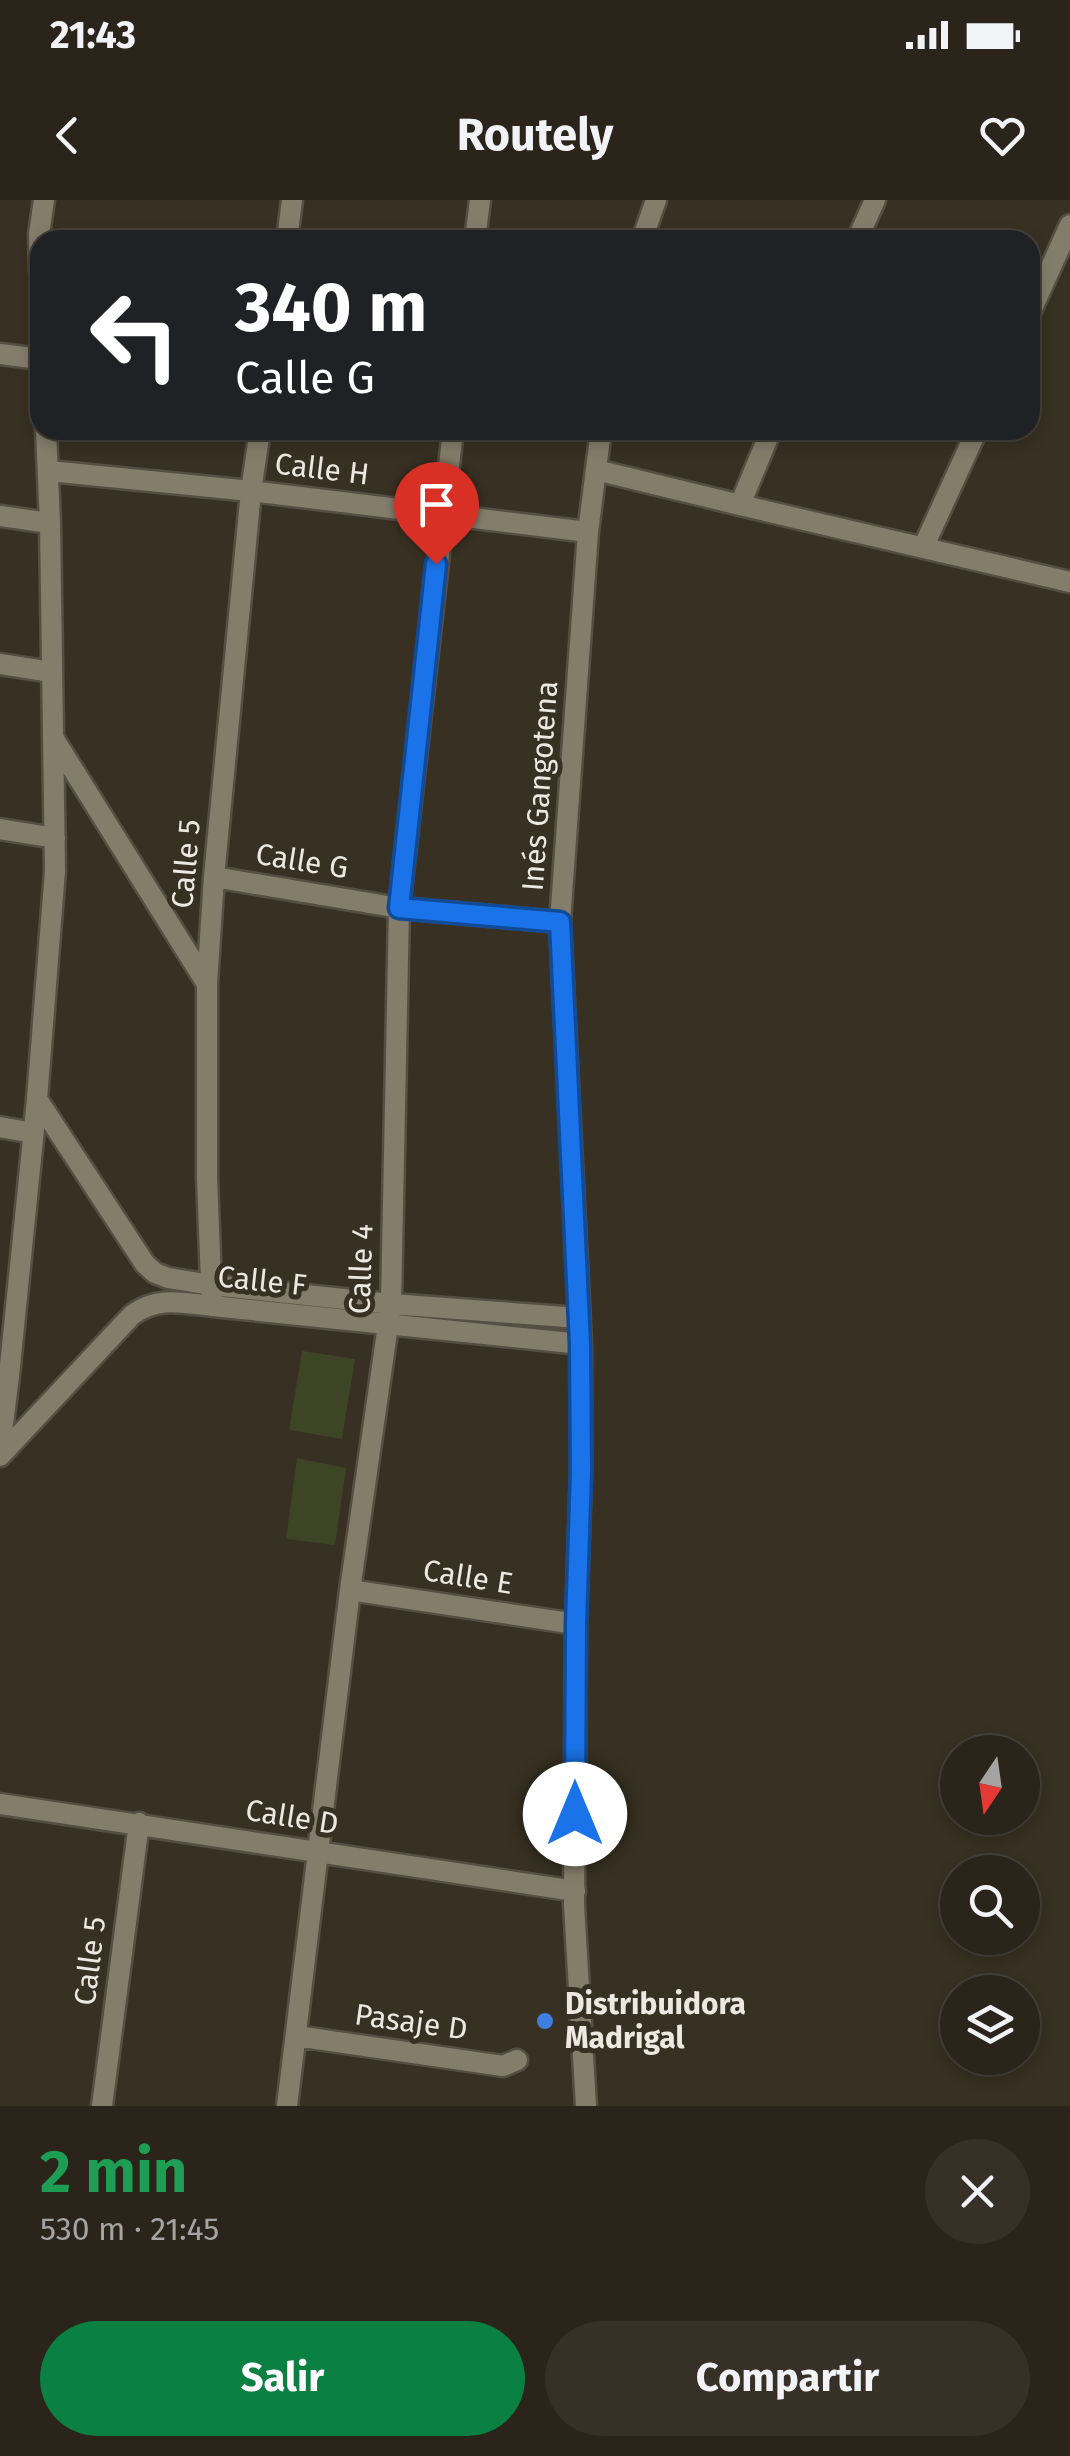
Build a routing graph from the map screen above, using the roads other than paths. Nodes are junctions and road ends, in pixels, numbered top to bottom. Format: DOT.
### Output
graph roads {
  1 [pos="44,200"];
  2 [pos="292,200"];
  3 [pos="480,200"];
  4 [pos="656,200"];
  5 [pos="875,200"];
  6 [pos="1070,225"];
  7 [pos="40,230"];
  8 [pos="288,230"];
  9 [pos="476,230"];
  10 [pos="646,230"];
  11 [pos="862,230"];
  12 [pos="1040,291"];
  13 [pos="0,354"];
  14 [pos="30,358"];
  15 [pos="47,440"];
  16 [pos="259,440"];
  17 [pos="452,440"];
  18 [pos="600,440"];
  19 [pos="768,440"];
  20 [pos="972,440"];
  21 [pos="596,470"];
  22 [pos="49,471"];
  23 [pos="251,491"];
  24 [pos="740,505"];
  25 [pos="443,514"];
  26 [pos="0,516"];
  27 [pos="50,523"];
  28 [pos="588,532"];
  29 [pos="923,548"];
  30 [pos="1070,582"];
  31 [pos="0,664"];
  32 [pos="51,672"];
  33 [pos="54,738"];
  34 [pos="0,829"];
  35 [pos="55,838"];
  36 [pos="214,877"];
  37 [pos="399,908"];
  38 [pos="560,922"];
  39 [pos="207,984"];
  40 [pos="37,1099"];
  41 [pos="0,1127"];
  42 [pos="34,1133"];
  43 [pos="212,1296"];
  44 [pos="391,1304"];
  45 [pos="579,1318"];
  46 [pos="389,1326"];
  47 [pos="580,1344"];
  48 [pos="5,1375"];
  49 [pos="0,1448"];
  50 [pos="0,1456"];
  51 [pos="350,1590"];
  52 [pos="576,1624"];
  53 [pos="0,1804"];
  54 [pos="138,1823"];
  55 [pos="318,1852"];
  56 [pos="575,1890"];
  57 [pos="296,2036"];
  58 [pos="517,2060"];
  59 [pos="102,2106"];
  60 [pos="287,2106"];
  61 [pos="586,2106"];
  1 -- 7 [label="street"];
  2 -- 8 [label="street"];
  3 -- 9 [label="street"];
  4 -- 10 [label="street"];
  5 -- 11 [label="street"];
  6 -- 12 [label="street"];
  13 -- 14 [label="street"];
  15 -- 22 [label="street"];
  16 -- 23 [label="street, Calle 5"];
  17 -- 25 [label="street, Calle 4"];
  18 -- 21 [label="street, Inés Gangotena"];
  19 -- 24 [label="street"];
  20 -- 29 [label="street"];
  21 -- 24 [label="street"];
  21 -- 28 [label="street, Inés Gangotena"];
  22 -- 23 [label="street, Calle H"];
  22 -- 27 [label="street"];
  23 -- 25 [label="street, Calle H"];
  23 -- 36 [label="street, Calle 5"];
  24 -- 29 [label="street"];
  25 -- 28 [label="street, Calle H"];
  25 -- 37 [label="street, Calle 4"];
  26 -- 27 [label="street"];
  27 -- 32 [label="street"];
  28 -- 38 [label="street, Inés Gangotena"];
  29 -- 30 [label="street"];
  31 -- 32 [label="street"];
  32 -- 33 [label="street"];
  33 -- 35 [label="street"];
  33 -- 39 [label="street"];
  34 -- 35 [label="street"];
  35 -- 40 [label="street"];
  36 -- 37 [label="street, Calle G"];
  36 -- 39 [label="street, Calle 5"];
  37 -- 38 [label="street, Calle G"];
  37 -- 44 [label="street, Calle 4"];
  38 -- 45 [label="street, Inés Gangotena"];
  39 -- 43 [label="street, Calle 5"];
  40 -- 42 [label="street"];
  40 -- 43 [label="street, Calle F"];
  41 -- 42 [label="street"];
  42 -- 48 [label="street"];
  43 -- 44 [label="street, Calle F"];
  43 -- 46 [label="street, Calle F"];
  43 -- 50 [label="street, Calle F"];
  44 -- 45 [label="street, Calle F"];
  44 -- 46 [label="street, Calle 4"];
  45 -- 47 [label="street, Inés Gangotena"];
  46 -- 47 [label="street, Calle F"];
  46 -- 51 [label="street, Calle 4"];
  47 -- 52 [label="street, Inés Gangotena"];
  48 -- 49 [label="street"];
  51 -- 52 [label="street, Calle E"];
  51 -- 55 [label="street, Calle 4"];
  52 -- 56 [label="street, Inés Gangotena"];
  53 -- 54 [label="street, Calle D"];
  54 -- 55 [label="street, Calle D"];
  54 -- 59 [label="street, Calle 5"];
  55 -- 56 [label="street, Calle D"];
  55 -- 57 [label="street, Calle 4"];
  56 -- 61 [label="street, Inés Gangotena"];
  57 -- 58 [label="street, Pasaje D"];
  57 -- 60 [label="street, Calle 4"];
}
